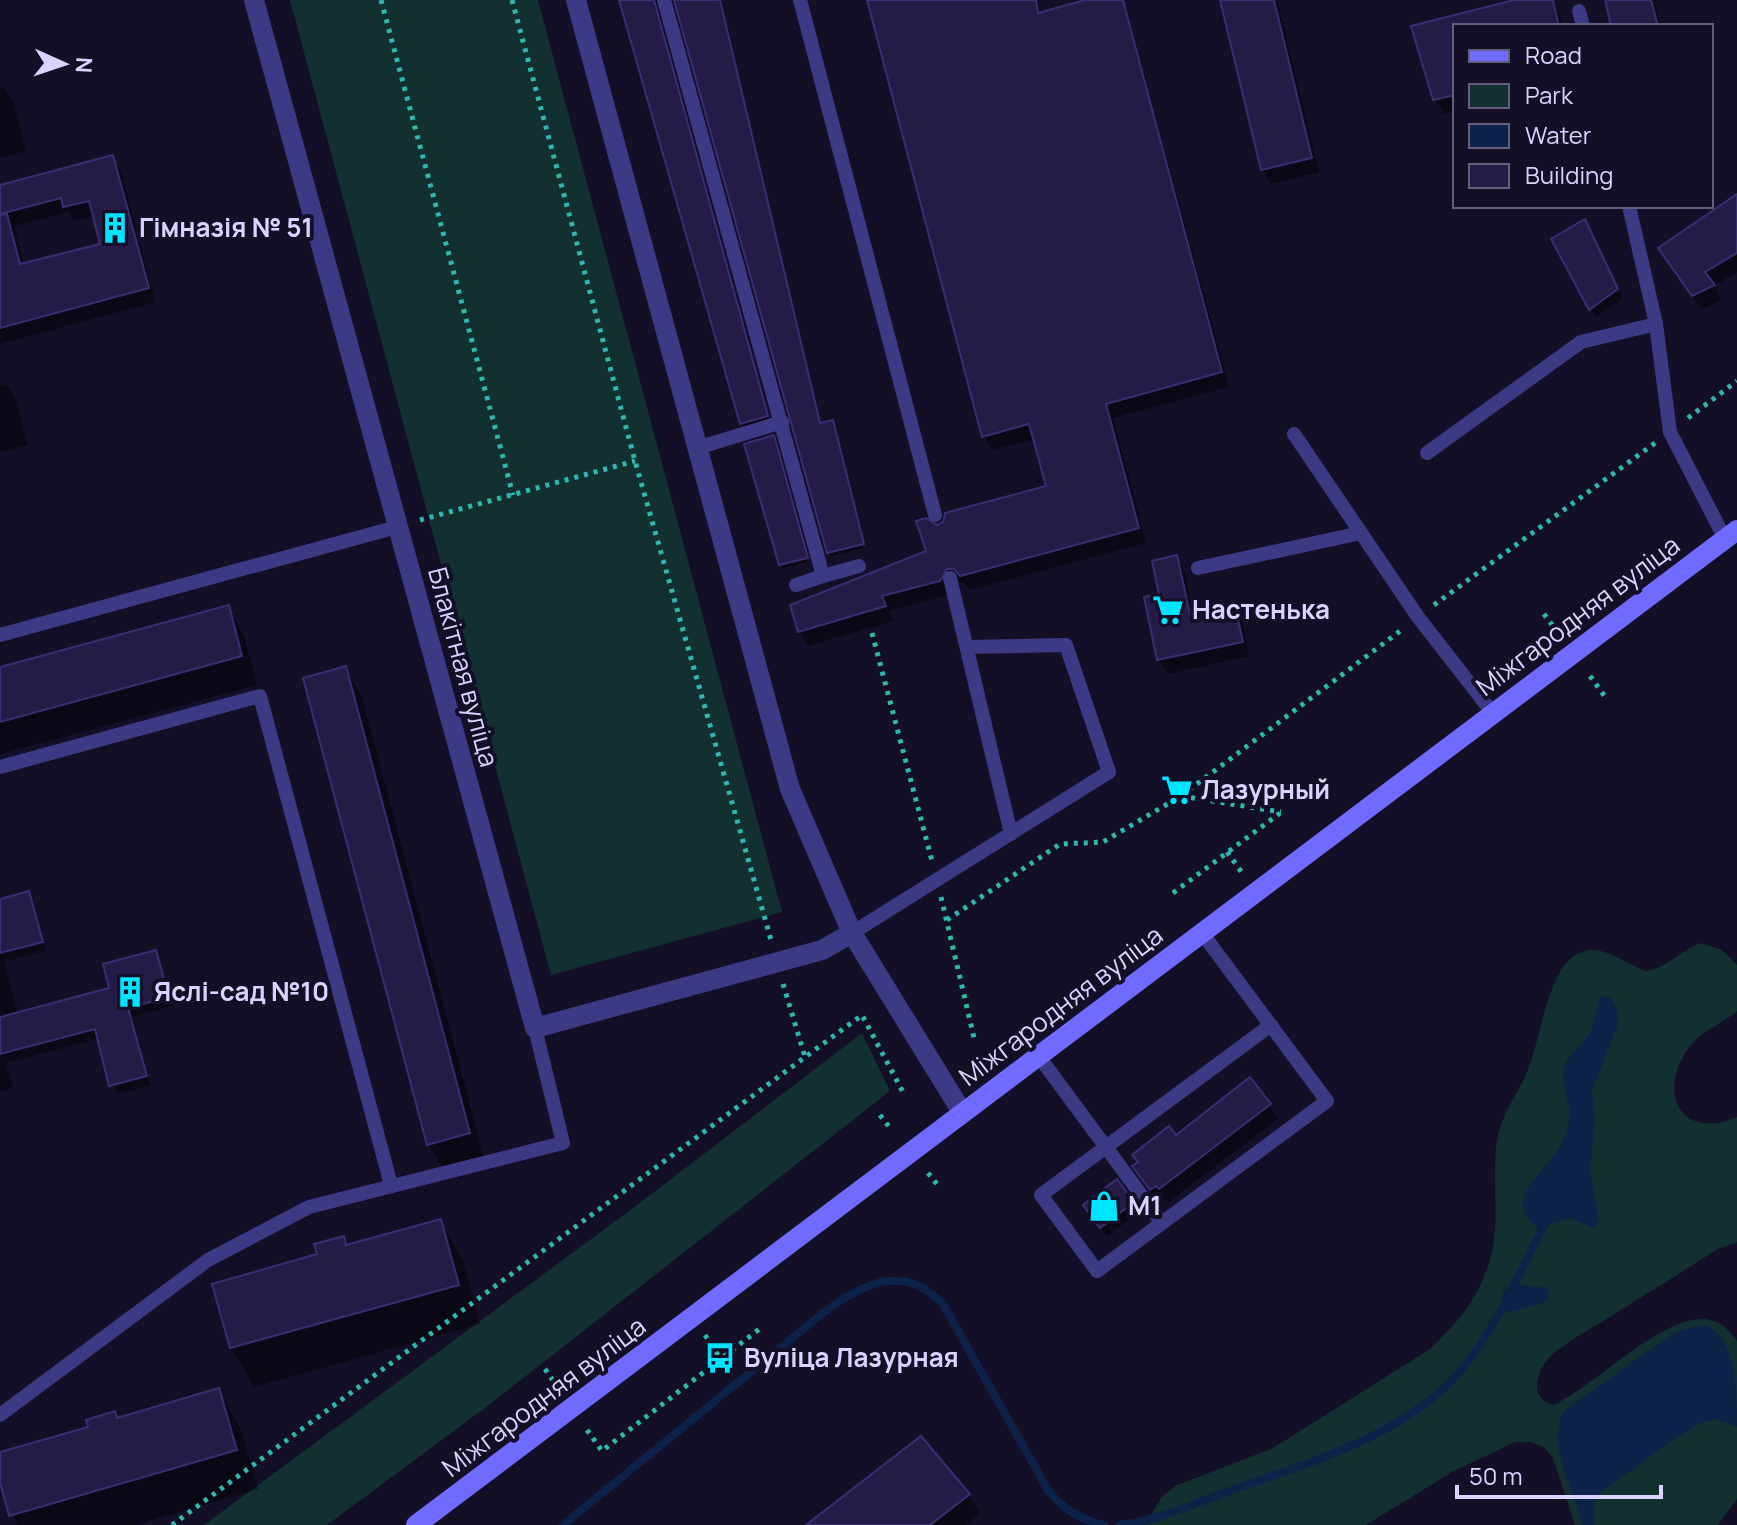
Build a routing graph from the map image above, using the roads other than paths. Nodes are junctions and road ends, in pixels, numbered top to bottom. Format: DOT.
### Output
graph roads {
  1 [pos="254,0"];
  2 [pos="576,0"];
  3 [pos="664,0"];
  4 [pos="800,0"];
  5 [pos="1629,208"];
  6 [pos="1656,324"];
  7 [pos="782,422"];
  8 [pos="1294,434"];
  9 [pos="697,448"];
  10 [pos="1427,453"];
  11 [pos="935,515"];
  12 [pos="397,527"];
  13 [pos="1361,533"];
  14 [pos="1731,534"];
  15 [pos="859,566"];
  16 [pos="1198,568"];
  17 [pos="823,576"];
  18 [pos="950,578"];
  19 [pos="796,585"];
  20 [pos="0,635"];
  21 [pos="967,647"];
  22 [pos="1492,712"];
  23 [pos="0,767"];
  24 [pos="1011,834"];
  25 [pos="852,933"];
  26 [pos="1202,933"];
  27 [pos="1271,1025"];
  28 [pos="535,1028"];
  29 [pos="1040,1058"];
  30 [pos="962,1112"];
  31 [pos="1106,1147"];
  32 [pos="391,1185"];
  33 [pos="1162,1223"];
  34 [pos="0,1415"];
  35 [pos="416,1525"];
  1 -- 12 [label="street, Блакітная вуліца"];
  2 -- 9 [label="street"];
  3 -- 7 [label="lane"];
  4 -- 11 [label="lane"];
  5 -- 6 [label="lane"];
  6 -- 10 [label="lane"];
  6 -- 14 [label="lane"];
  7 -- 9 [label="lane"];
  7 -- 17 [label="lane"];
  8 -- 13 [label="lane"];
  9 -- 25 [label="street"];
  12 -- 20 [label="lane"];
  12 -- 28 [label="street, Блакітная вуліца"];
  13 -- 16 [label="lane"];
  13 -- 22 [label="lane"];
  14 -- 22 [label="main road, Міжгародняя вуліца"];
  15 -- 17 [label="lane"];
  17 -- 19 [label="lane"];
  18 -- 21 [label="lane"];
  21 -- 24 [label="lane"];
  21 -- 24 [label="lane"];
  22 -- 26 [label="main road, Міжгародняя вуліца"];
  23 -- 32 [label="lane"];
  24 -- 25 [label="lane"];
  25 -- 28 [label="street"];
  25 -- 30 [label="street"];
  26 -- 27 [label="lane"];
  26 -- 29 [label="main road, Міжгародняя вуліца"];
  27 -- 31 [label="lane"];
  27 -- 33 [label="lane"];
  28 -- 32 [label="lane"];
  29 -- 30 [label="main road, Міжгародняя вуліца"];
  29 -- 31 [label="lane"];
  30 -- 35 [label="main road, Міжгародняя вуліца"];
  31 -- 33 [label="lane"];
  31 -- 33 [label="lane"];
  32 -- 34 [label="lane"];
}
